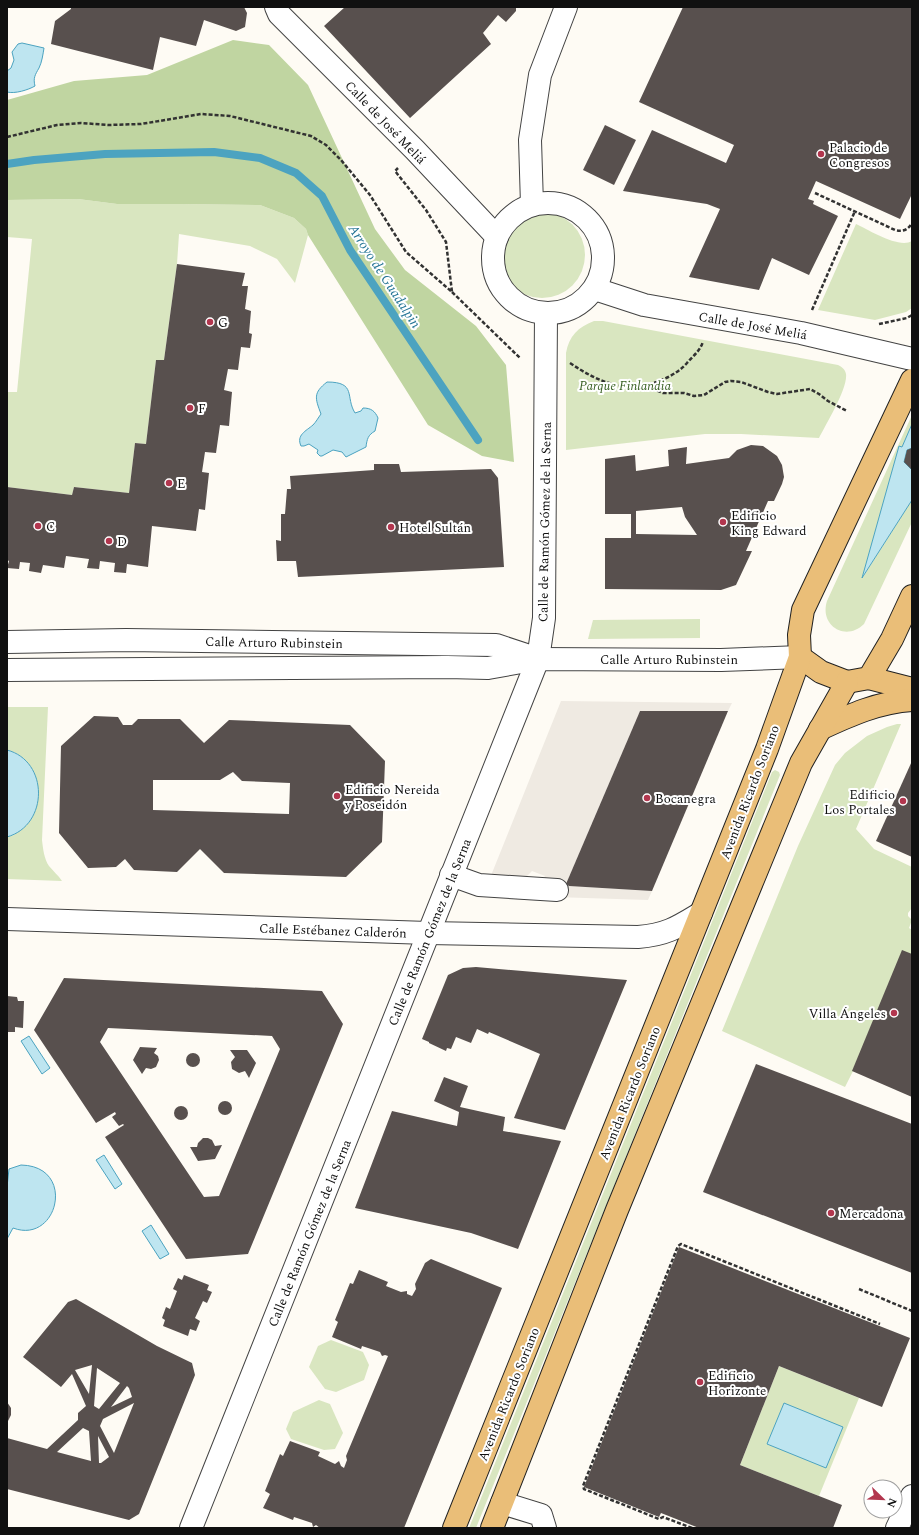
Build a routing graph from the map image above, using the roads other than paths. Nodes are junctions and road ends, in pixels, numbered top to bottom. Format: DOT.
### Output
graph roads {
  1 [pos="276,7"];
  2 [pos="566,7"];
  3 [pos="532,205"];
  4 [pos="497,237"];
  5 [pos="595,289"];
  6 [pos="546,313"];
  7 [pos="912,358"];
  8 [pos="909,389"];
  9 [pos="912,596"];
  10 [pos="7,642"];
  11 [pos="800,657"];
  12 [pos="538,659"];
  13 [pos="7,670"];
  14 [pos="869,678"];
  15 [pos="847,682"];
  16 [pos="912,689"];
  17 [pos="912,700"];
  18 [pos="820,729"];
  19 [pos="451,875"];
  20 [pos="557,890"];
  21 [pos="701,913"];
  22 [pos="7,919"];
  23 [pos="428,933"];
  24 [pos="912,1496"];
  25 [pos="502,1503"];
  26 [pos="543,1522"];
  27 [pos="191,1528"];
  28 [pos="454,1528"];
  29 [pos="492,1528"];
  30 [pos="897,1528"];
  1 -- 4 [label="street, Calle de José Meliá"];
  2 -- 3 [label="street"];
  3 -- 4 [label="street"];
  3 -- 5 [label="street"];
  4 -- 6 [label="street"];
  5 -- 6 [label="street"];
  5 -- 7 [label="street, Calle de José Meliá"];
  6 -- 12 [label="street, Calle de Ramón Gómez de la Serna"];
  8 -- 11 [label="main road"];
  9 -- 14 [label="main road"];
  10 -- 12 [label="street, Calle Arturo Rubinstein"];
  11 -- 12 [label="street, Calle Arturo Rubinstein"];
  11 -- 15 [label="main road"];
  11 -- 21 [label="main road, Avenida Ricardo Soriano"];
  12 -- 13 [label="street, Calle Arturo Rubinstein"];
  12 -- 19 [label="street, Calle de Ramón Gómez de la Serna"];
  14 -- 15 [label="main road"];
  14 -- 16 [label="main road"];
  15 -- 18 [label="main road"];
  17 -- 18 [label="main road"];
  18 -- 25 [label="main road"];
  19 -- 20 [label="street"];
  19 -- 23 [label="street, Calle de Ramón Gómez de la Serna"];
  21 -- 23 [label="street, Calle Estébanez Calderón"];
  21 -- 28 [label="main road, Avenida Ricardo Soriano"];
  22 -- 23 [label="street, Calle Estébanez Calderón"];
  23 -- 27 [label="street, Calle de Ramón Gómez de la Serna"];
  24 -- 30 [label="street"];
  25 -- 26 [label="street"];
  25 -- 29 [label="main road"];
}
